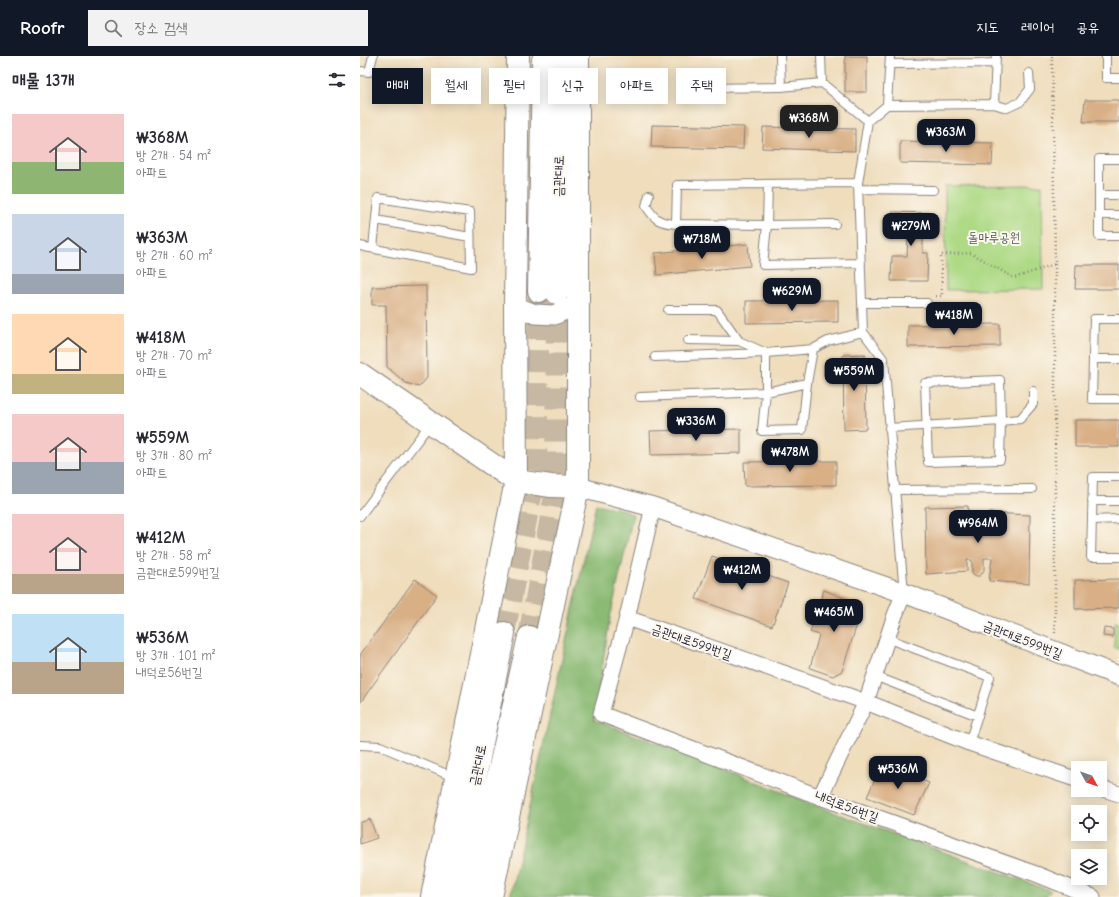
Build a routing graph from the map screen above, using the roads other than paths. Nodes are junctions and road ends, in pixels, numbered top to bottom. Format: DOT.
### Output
graph roads {
  1 [pos="373,56"];
  2 [pos="518,56"];
  3 [pos="780,56"];
  4 [pos="821,56"];
  5 [pos="1106,56"];
  6 [pos="560,58"];
  7 [pos="890,60"];
  8 [pos="996,60"];
  9 [pos="360,71"];
  10 [pos="1029,72"];
  11 [pos="1119,78"];
  12 [pos="822,83"];
  13 [pos="781,87"];
  14 [pos="726,88"];
  15 [pos="994,104"];
  16 [pos="887,105"];
  17 [pos="868,121"];
  18 [pos="1119,159"];
  19 [pos="768,185"];
  20 [pos="859,186"];
  21 [pos="933,190"];
  22 [pos="649,195"];
  23 [pos="1099,195"];
  24 [pos="1119,195"];
  25 [pos="1099,215"];
  26 [pos="1119,216"];
  27 [pos="376,220"];
  28 [pos="676,224"];
  29 [pos="834,224"];
  30 [pos="766,225"];
  31 [pos="1119,236"];
  32 [pos="470,237"];
  33 [pos="360,246"];
  34 [pos="373,248"];
  35 [pos="860,263"];
  36 [pos="548,292"];
  37 [pos="862,303"];
  38 [pos="927,303"];
  39 [pos="578,304"];
  40 [pos="515,306"];
  41 [pos="668,310"];
  42 [pos="1119,319"];
  43 [pos="863,332"];
  44 [pos="688,340"];
  45 [pos="739,341"];
  46 [pos="813,349"];
  47 [pos="766,353"];
  48 [pos="655,357"];
  49 [pos="1093,359"];
  50 [pos="1119,359"];
  51 [pos="360,374"];
  52 [pos="807,383"];
  53 [pos="1032,391"];
  54 [pos="766,392"];
  55 [pos="640,397"];
  56 [pos="1119,399"];
  57 [pos="1001,421"];
  58 [pos="430,423"];
  59 [pos="926,426"];
  60 [pos="889,428"];
  61 [pos="1119,477"];
  62 [pos="516,481"];
  63 [pos="578,487"];
  64 [pos="1032,489"];
  65 [pos="894,490"];
  66 [pos="1092,501"];
  67 [pos="1119,501"];
  68 [pos="653,507"];
  69 [pos="360,516"];
  70 [pos="1119,519"];
  71 [pos="1092,520"];
  72 [pos="1119,557"];
  73 [pos="904,593"];
  74 [pos="626,618"];
  75 [pos="504,633"];
  76 [pos="529,637"];
  77 [pos="889,639"];
  78 [pos="1119,676"];
  79 [pos="877,677"];
  80 [pos="866,702"];
  81 [pos="978,716"];
  82 [pos="969,743"];
  83 [pos="360,745"];
  84 [pos="456,778"];
  85 [pos="1071,778"];
  86 [pos="1107,790"];
  87 [pos="1119,794"];
  88 [pos="820,797"];
  89 [pos="432,897"];
  90 [pos="451,897"];
  91 [pos="471,897"];
  92 [pos="490,897"];
  93 [pos="1093,897"];
  1 -- 9 [label="lane"];
  2 -- 40 [label="main road"];
  3 -- 13 [label="lane"];
  4 -- 12 [label="lane"];
  5 -- 11 [label="lane"];
  6 -- 36 [label="main road, 금관대로"];
  6 -- 39 [label="main road"];
  7 -- 8 [label="lane"];
  7 -- 16 [label="lane"];
  8 -- 15 [label="lane"];
  10 -- 15 [label="lane"];
  12 -- 13 [label="lane"];
  12 -- 17 [label="lane"];
  13 -- 14 [label="lane"];
  15 -- 16 [label="lane"];
  16 -- 17 [label="lane"];
  17 -- 20 [label="lane"];
  18 -- 23 [label="lane"];
  19 -- 20 [label="lane"];
  19 -- 28 [label="lane"];
  19 -- 30 [label="lane"];
  20 -- 21 [label="lane"];
  20 -- 35 [label="lane"];
  22 -- 28 [label="lane"];
  23 -- 24 [label="lane"];
  23 -- 25 [label="lane"];
  25 -- 26 [label="lane"];
  25 -- 31 [label="lane"];
  27 -- 32 [label="lane"];
  27 -- 32 [label="lane"];
  27 -- 34 [label="lane"];
  28 -- 30 [label="lane"];
  29 -- 30 [label="lane"];
  30 -- 35 [label="lane"];
  32 -- 34 [label="lane"];
  33 -- 34 [label="lane"];
  35 -- 37 [label="lane"];
  37 -- 38 [label="lane"];
  37 -- 43 [label="lane"];
  39 -- 40 [label="street"];
  39 -- 63 [label="main road"];
  40 -- 62 [label="main road"];
  41 -- 45 [label="lane"];
  42 -- 49 [label="lane"];
  43 -- 46 [label="lane"];
  43 -- 60 [label="lane"];
  44 -- 45 [label="lane"];
  45 -- 47 [label="lane"];
  46 -- 47 [label="lane"];
  46 -- 52 [label="lane"];
  47 -- 48 [label="lane"];
  47 -- 54 [label="lane"];
  49 -- 50 [label="lane"];
  49 -- 56 [label="lane"];
  51 -- 58 [label="main road"];
  52 -- 54 [label="lane"];
  52 -- 54 [label="lane"];
  53 -- 57 [label="lane"];
  54 -- 55 [label="lane"];
  57 -- 59 [label="lane"];
  57 -- 59 [label="lane"];
  57 -- 59 [label="lane"];
  58 -- 62 [label="main road"];
  58 -- 69 [label="lane"];
  59 -- 60 [label="lane"];
  60 -- 65 [label="lane"];
  61 -- 66 [label="lane"];
  62 -- 63 [label="main road"];
  62 -- 84 [label="main road"];
  63 -- 68 [label="street, 금관대로599번길"];
  63 -- 92 [label="main road"];
  64 -- 65 [label="lane"];
  65 -- 73 [label="lane"];
  66 -- 67 [label="lane"];
  66 -- 71 [label="lane"];
  68 -- 73 [label="street, 금관대로599번길"];
  68 -- 74 [label="street"];
  70 -- 71 [label="lane"];
  71 -- 72 [label="lane"];
  73 -- 78 [label="street, 금관대로599번길"];
  73 -- 80 [label="street"];
  74 -- 80 [label="street, 금관대로599번길"];
  74 -- 88 [label="street, 내덕로56번길"];
  75 -- 90 [label="main road, 금관대로"];
  76 -- 91 [label="main road, 금관대로"];
  77 -- 81 [label="lane"];
  79 -- 81 [label="lane"];
  80 -- 82 [label="street, 금관대로599번길"];
  80 -- 88 [label="street"];
  81 -- 82 [label="lane"];
  82 -- 85 [label="street, 금관대로599번길"];
  83 -- 84 [label="lane"];
  84 -- 89 [label="main road"];
  86 -- 87 [label="street"];
  88 -- 93 [label="street, 내덕로56번길"];
}
